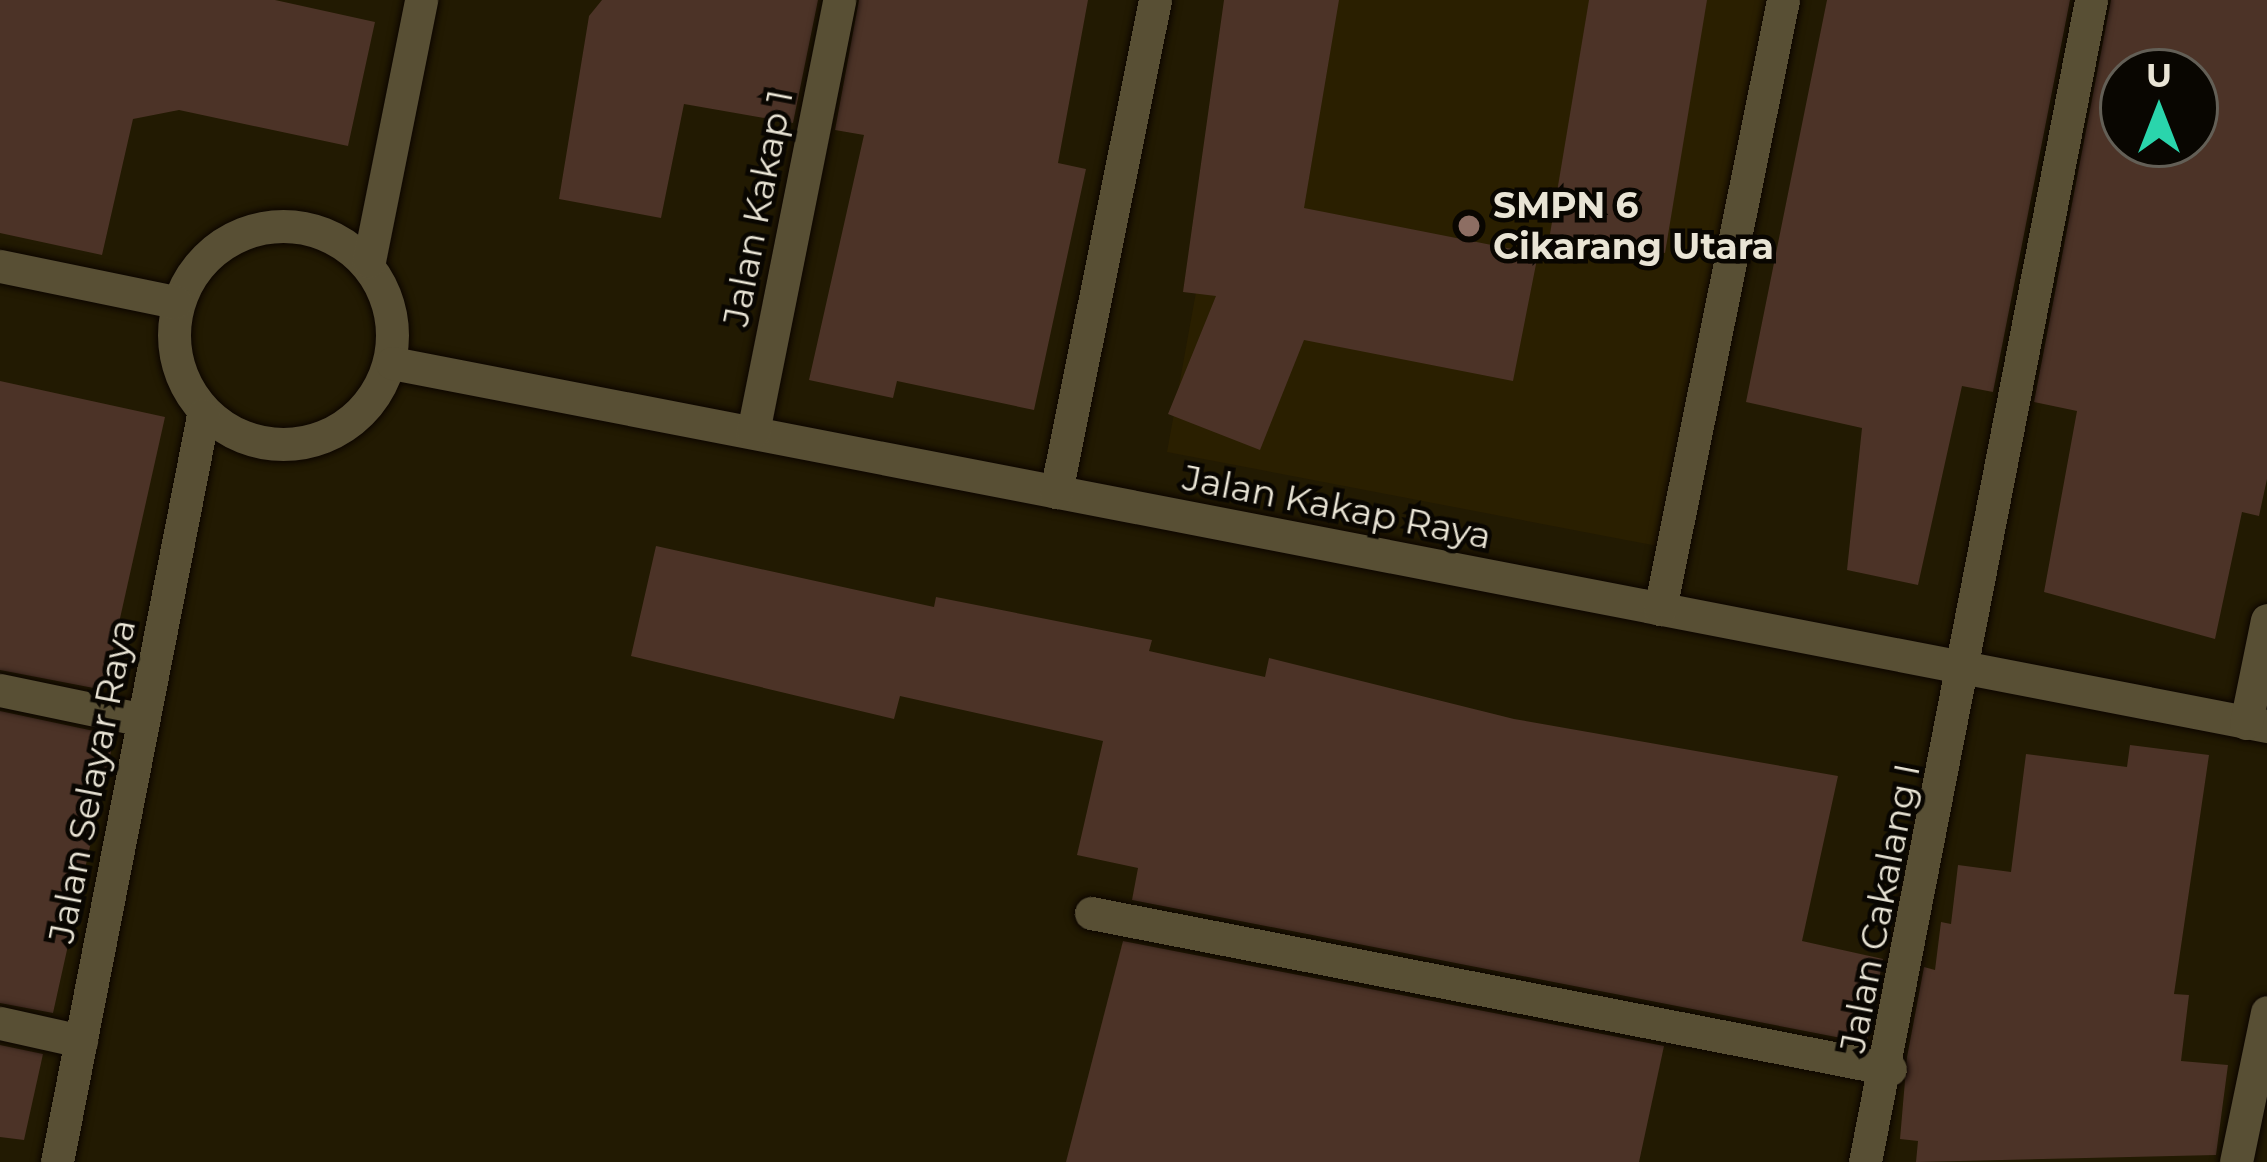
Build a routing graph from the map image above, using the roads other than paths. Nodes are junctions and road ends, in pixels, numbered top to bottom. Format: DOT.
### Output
graph roads {
  1 [pos="422,0"];
  2 [pos="839,0"];
  3 [pos="1156,0"];
  4 [pos="1783,0"];
  5 [pos="2091,0"];
  6 [pos="369,261"];
  7 [pos="0,266"];
  8 [pos="175,302"];
  9 [pos="392,363"];
  10 [pos="203,416"];
  11 [pos="753,432"];
  12 [pos="1056,492"];
  13 [pos="1660,609"];
  14 [pos="2267,620"];
  15 [pos="1965,668"];
  16 [pos="0,690"];
  17 [pos="143,720"];
  18 [pos="2257,724"];
  19 [pos="1090,913"];
  20 [pos="2267,1012"];
  21 [pos="0,1023"];
  22 [pos="81,1041"];
  23 [pos="1890,1070"];
  24 [pos="2260,1100"];
  25 [pos="57,1162"];
  26 [pos="1864,1162"];
  27 [pos="2236,1162"];
  1 -- 6 [label="street"];
  2 -- 11 [label="street, Jalan Kakap 1"];
  3 -- 12 [label="street"];
  4 -- 13 [label="street"];
  5 -- 15 [label="street, Jalan Cakalang I"];
  6 -- 8 [label="street"];
  6 -- 9 [label="street"];
  7 -- 8 [label="street"];
  8 -- 10 [label="street"];
  9 -- 10 [label="street"];
  9 -- 11 [label="street, Jalan Kakap Raya"];
  10 -- 17 [label="street, Jalan Selayar Raya"];
  11 -- 12 [label="street, Jalan Kakap Raya"];
  12 -- 13 [label="street, Jalan Kakap Raya"];
  13 -- 15 [label="street, Jalan Kakap Raya"];
  14 -- 18 [label="street"];
  15 -- 18 [label="street, Jalan Kakap Raya"];
  15 -- 23 [label="street, Jalan Cakalang I"];
  16 -- 17 [label="street"];
  17 -- 22 [label="street, Jalan Selayar Raya"];
  19 -- 23 [label="street"];
  20 -- 24 [label="street"];
  21 -- 22 [label="street"];
  22 -- 25 [label="street, Jalan Selayar Raya"];
  23 -- 26 [label="street, Jalan Cakalang I"];
  24 -- 27 [label="street"];
}
